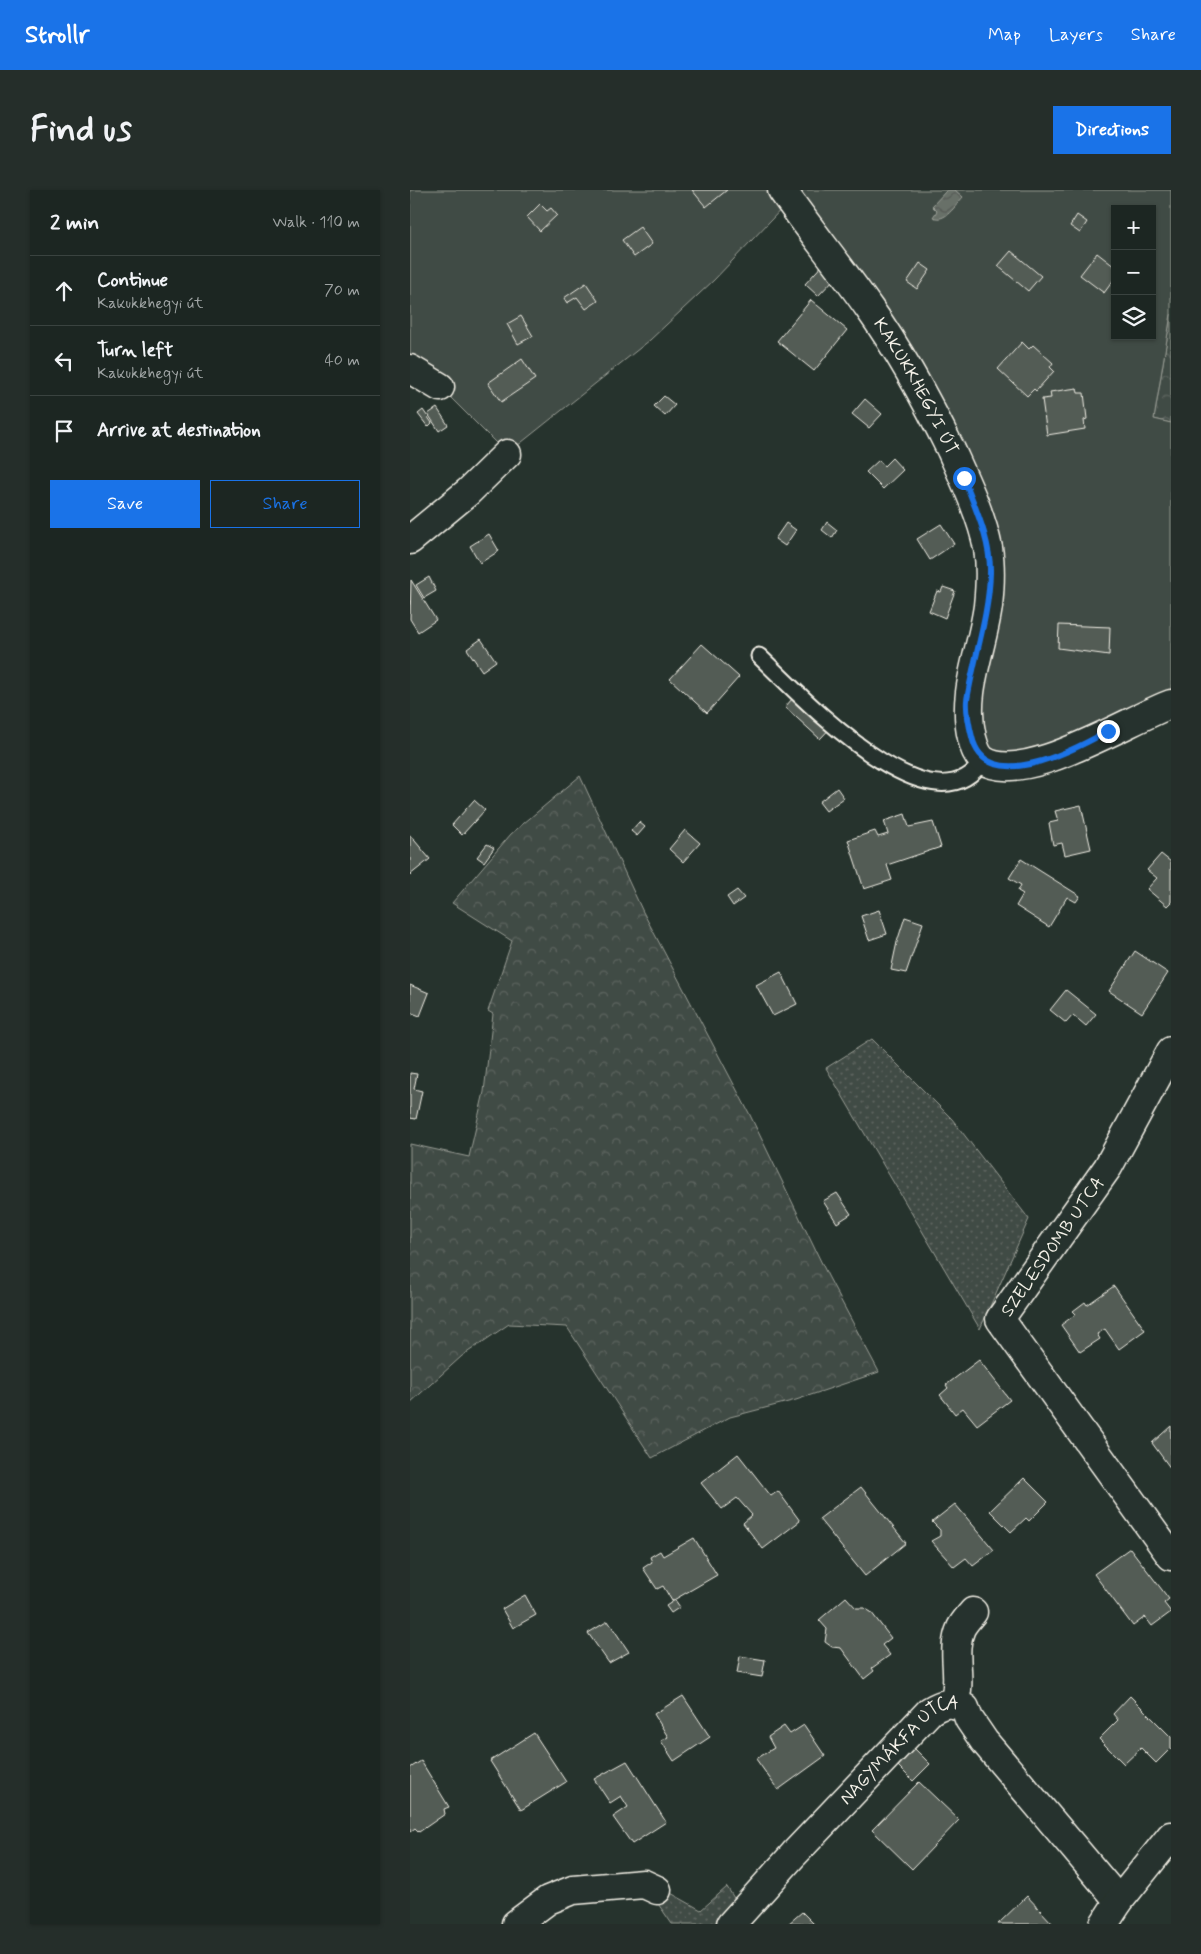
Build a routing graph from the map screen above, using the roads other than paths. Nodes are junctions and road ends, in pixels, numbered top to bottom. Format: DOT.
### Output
graph roads {
  1 [pos="782,190"];
  2 [pos="410,369"];
  3 [pos="440,387"];
  4 [pos="506,454"];
  5 [pos="410,540"];
  6 [pos="759,656"];
  7 [pos="1171,704"];
  8 [pos="983,760"];
  9 [pos="1171,1050"];
  10 [pos="1171,1556"];
  11 [pos="973,1612"];
  12 [pos="954,1703"];
  13 [pos="1171,1836"];
  14 [pos="657,1890"];
  15 [pos="1119,1900"];
  16 [pos="516,1924"];
  17 [pos="730,1924"];
  18 [pos="1104,1924"];
  1 -- 8 [label="street, KAKUKKHEGYI ÚT"];
  2 -- 3 [label="street"];
  4 -- 5 [label="street"];
  6 -- 8 [label="lane"];
  7 -- 8 [label="street"];
  9 -- 10 [label="street, SZELESDOMB UTCA"];
  11 -- 12 [label="street"];
  12 -- 15 [label="street, NAGYMÁKFA UTCA"];
  12 -- 17 [label="street, NAGYMÁKFA UTCA"];
  13 -- 15 [label="street"];
  14 -- 16 [label="street"];
  15 -- 18 [label="street"];
}
